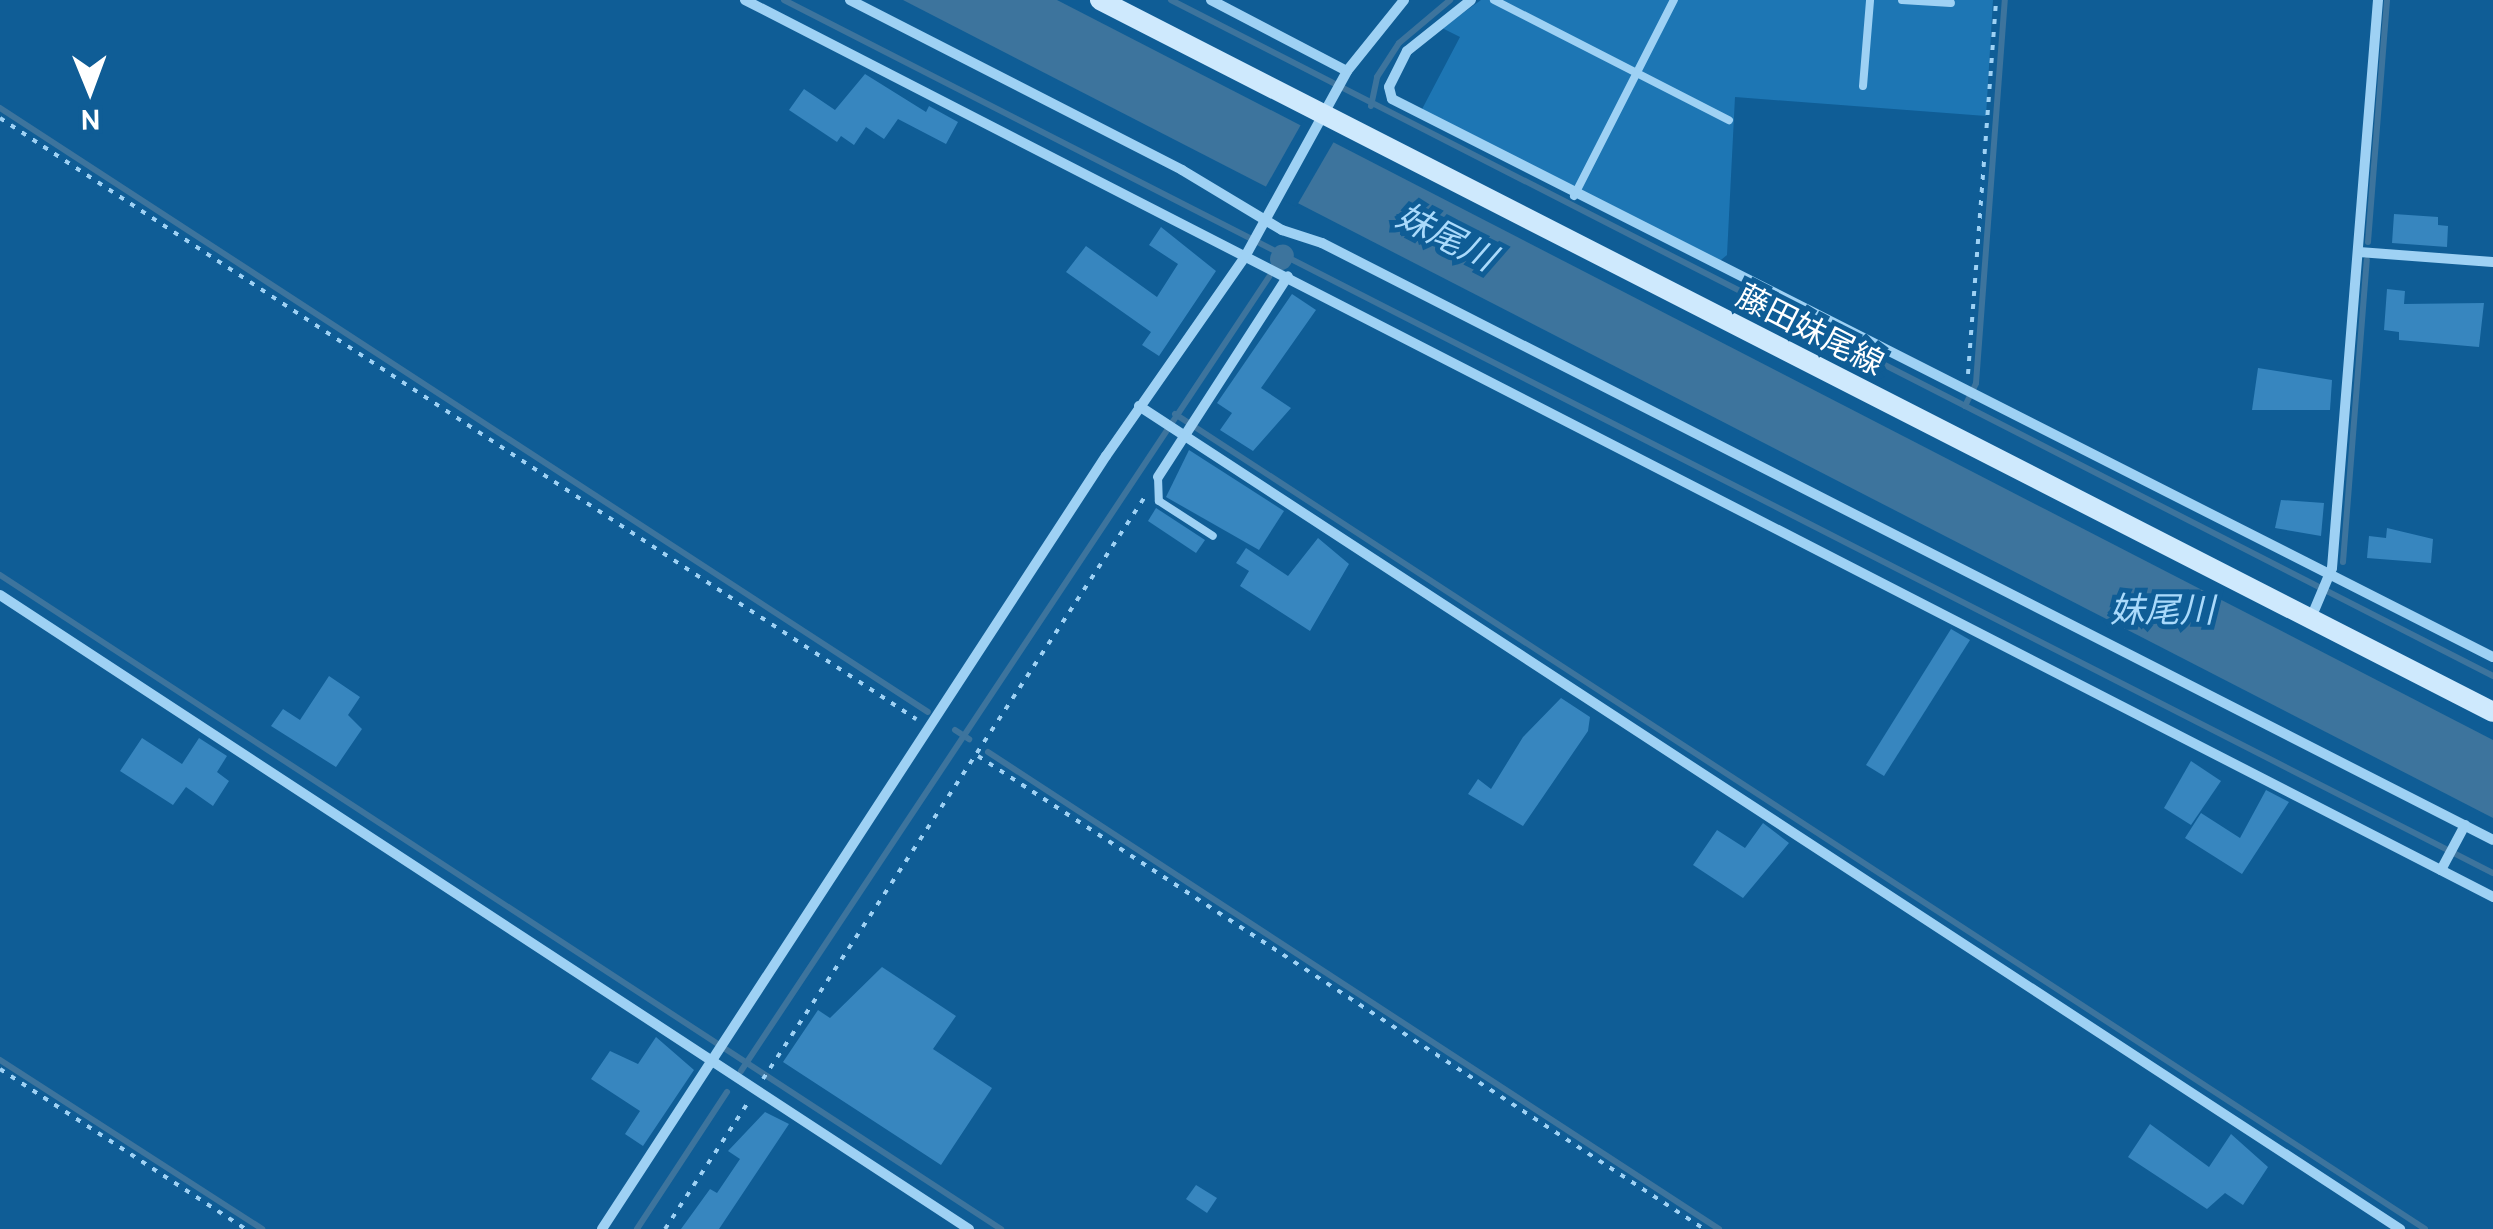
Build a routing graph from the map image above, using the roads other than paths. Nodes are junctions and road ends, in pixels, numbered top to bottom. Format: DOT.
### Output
graph roads {
  1 [pos="745,0"];
  2 [pos="850,0"];
  3 [pos="1100,0"];
  4 [pos="1404,0"];
  5 [pos="1494,0"];
  6 [pos="1674,0"];
  7 [pos="1870,0"];
  8 [pos="1902,0"];
  9 [pos="2378,0"];
  10 [pos="1213,1"];
  11 [pos="1462,2"];
  12 [pos="1951,3"];
  13 [pos="1638,74"];
  14 [pos="1344,76"];
  15 [pos="1863,86"];
  16 [pos="1326,110"];
  17 [pos="1729,120"];
  18 [pos="1574,196"];
  19 [pos="1265,220"];
  20 [pos="1251,246"];
  21 [pos="2359,252"];
  22 [pos="2493,262"];
  23 [pos="1288,276"];
  24 [pos="1139,406"];
  25 [pos="1184,428"];
  26 [pos="1158,477"];
  27 [pos="1213,536"];
  28 [pos="2329,579"];
  29 [pos="0,595"];
  30 [pos="2311,618"];
  31 [pos="2493,657"];
  32 [pos="2493,712"];
  33 [pos="2465,825"];
  34 [pos="2493,840"];
  35 [pos="2441,870"];
  36 [pos="2493,896"];
  37 [pos="712,1058"];
  38 [pos="602,1229"];
  39 [pos="968,1229"];
  40 [pos="2400,1229"];
  1 -- 20 [label="street"];
  2 -- 19 [label="street"];
  3 -- 16 [label="main road, 藤田妹尾線"];
  4 -- 14 [label="street"];
  5 -- 13 [label="lane"];
  6 -- 13 [label="lane"];
  7 -- 15 [label="lane"];
  8 -- 12 [label="lane"];
  9 -- 21 [label="street"];
  10 -- 14 [label="street"];
  11 -- 18 [label="street"];
  13 -- 17 [label="lane"];
  13 -- 18 [label="lane"];
  14 -- 16 [label="street"];
  16 -- 19 [label="street"];
  16 -- 30 [label="main road, 藤田妹尾線"];
  18 -- 28 [label="street"];
  19 -- 20 [label="street"];
  19 -- 33 [label="street"];
  20 -- 23 [label="street"];
  20 -- 24 [label="street"];
  21 -- 22 [label="street"];
  21 -- 28 [label="street"];
  23 -- 25 [label="street"];
  23 -- 35 [label="street"];
  24 -- 25 [label="street"];
  24 -- 37 [label="street"];
  25 -- 26 [label="street"];
  25 -- 40 [label="street"];
  26 -- 27 [label="lane"];
  28 -- 30 [label="street"];
  28 -- 31 [label="street"];
  29 -- 37 [label="street"];
  30 -- 32 [label="main road, 藤田妹尾線"];
  33 -- 34 [label="street"];
  33 -- 35 [label="street"];
  35 -- 36 [label="street"];
  37 -- 38 [label="street"];
  37 -- 39 [label="street"];
}
